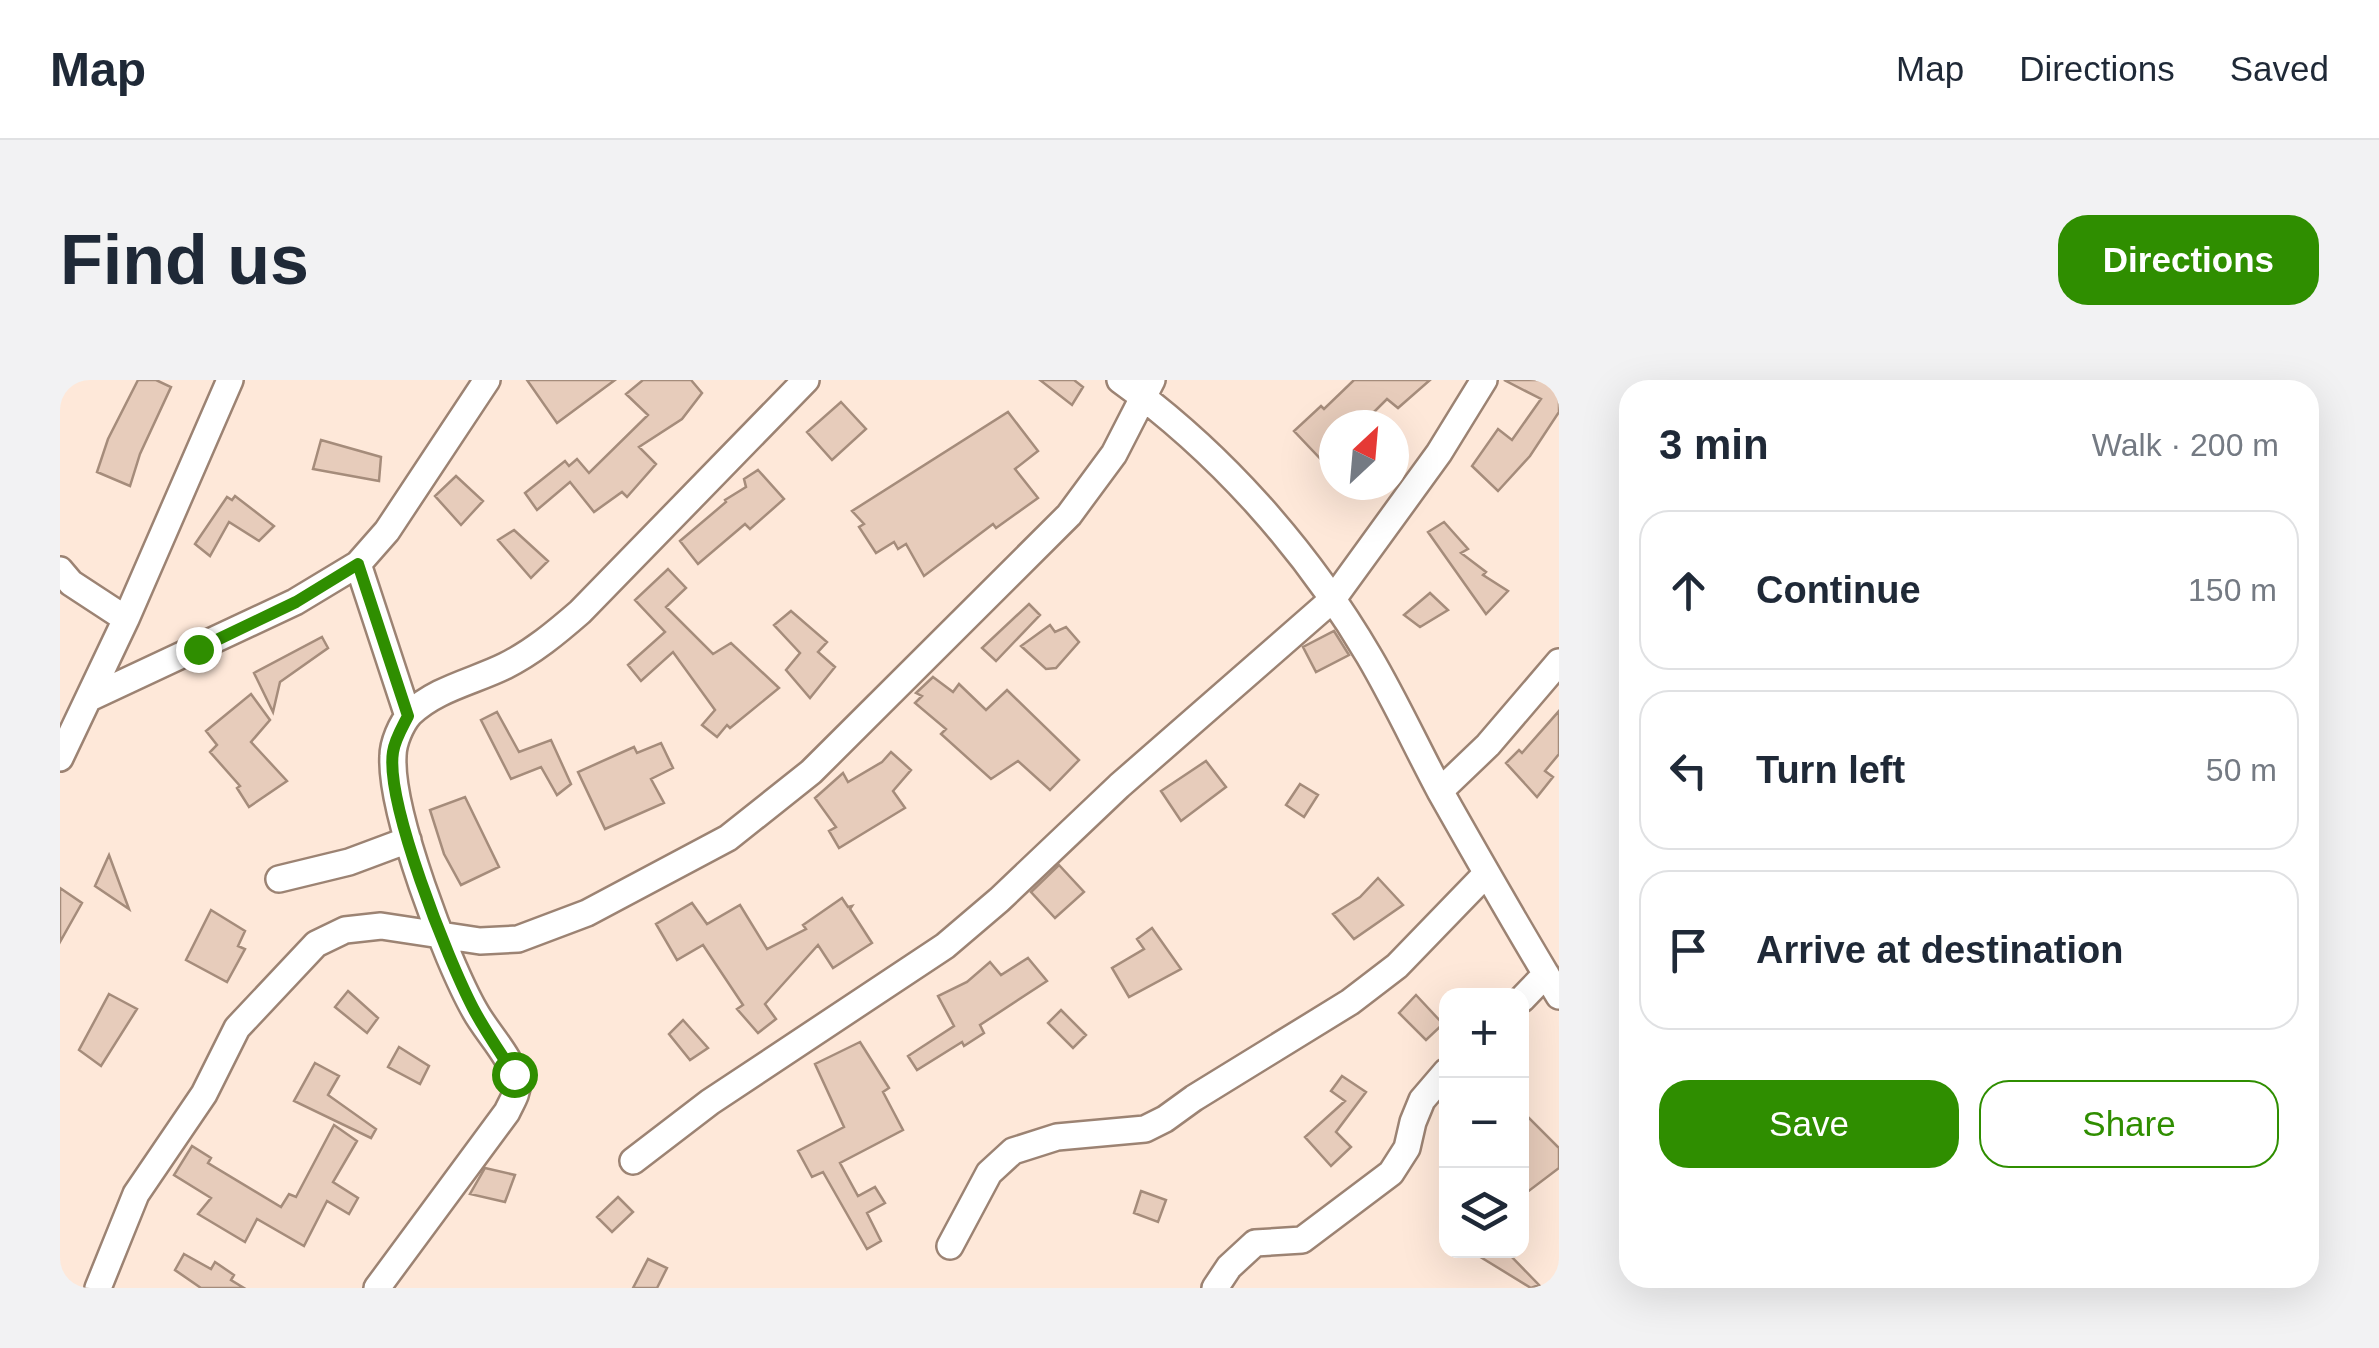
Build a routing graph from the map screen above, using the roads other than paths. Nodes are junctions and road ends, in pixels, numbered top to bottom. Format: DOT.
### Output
graph roads {
  1 [pos="487,380"];
  2 [pos="806,380"];
  3 [pos="1120,380"];
  4 [pos="1484,380"];
  5 [pos="226,382"];
  6 [pos="1147,388"];
  7 [pos="358,564"];
  8 [pos="60,570"];
  9 [pos="1333,599"];
  10 [pos="126,620"];
  11 [pos="1559,662"];
  12 [pos="90,698"];
  13 [pos="408,716"];
  14 [pos="60,758"];
  15 [pos="1440,791"];
  16 [pos="408,840"];
  17 [pos="1486,874"];
  18 [pos="280,879"];
  19 [pos="443,937"];
  20 [pos="1552,985"];
  21 [pos="1529,996"];
  22 [pos="1441,1078"];
  23 [pos="634,1162"];
  24 [pos="950,1246"];
  25 [pos="98,1288"];
  26 [pos="377,1288"];
  27 [pos="1214,1288"];
  1 -- 7 [label="street"];
  2 -- 13 [label="street"];
  3 -- 6 [label="street"];
  4 -- 9 [label="street"];
  5 -- 10 [label="street"];
  6 -- 9 [label="street"];
  6 -- 19 [label="street"];
  7 -- 12 [label="street"];
  7 -- 13 [label="street"];
  8 -- 10 [label="street"];
  9 -- 15 [label="street"];
  9 -- 23 [label="street"];
  10 -- 12 [label="street"];
  11 -- 15 [label="street"];
  12 -- 14 [label="street"];
  13 -- 16 [label="street"];
  15 -- 17 [label="street"];
  16 -- 18 [label="street"];
  16 -- 19 [label="street"];
  17 -- 20 [label="street"];
  17 -- 24 [label="street"];
  19 -- 25 [label="street"];
  19 -- 26 [label="street"];
  20 -- 21 [label="street"];
  22 -- 27 [label="street"];
}
